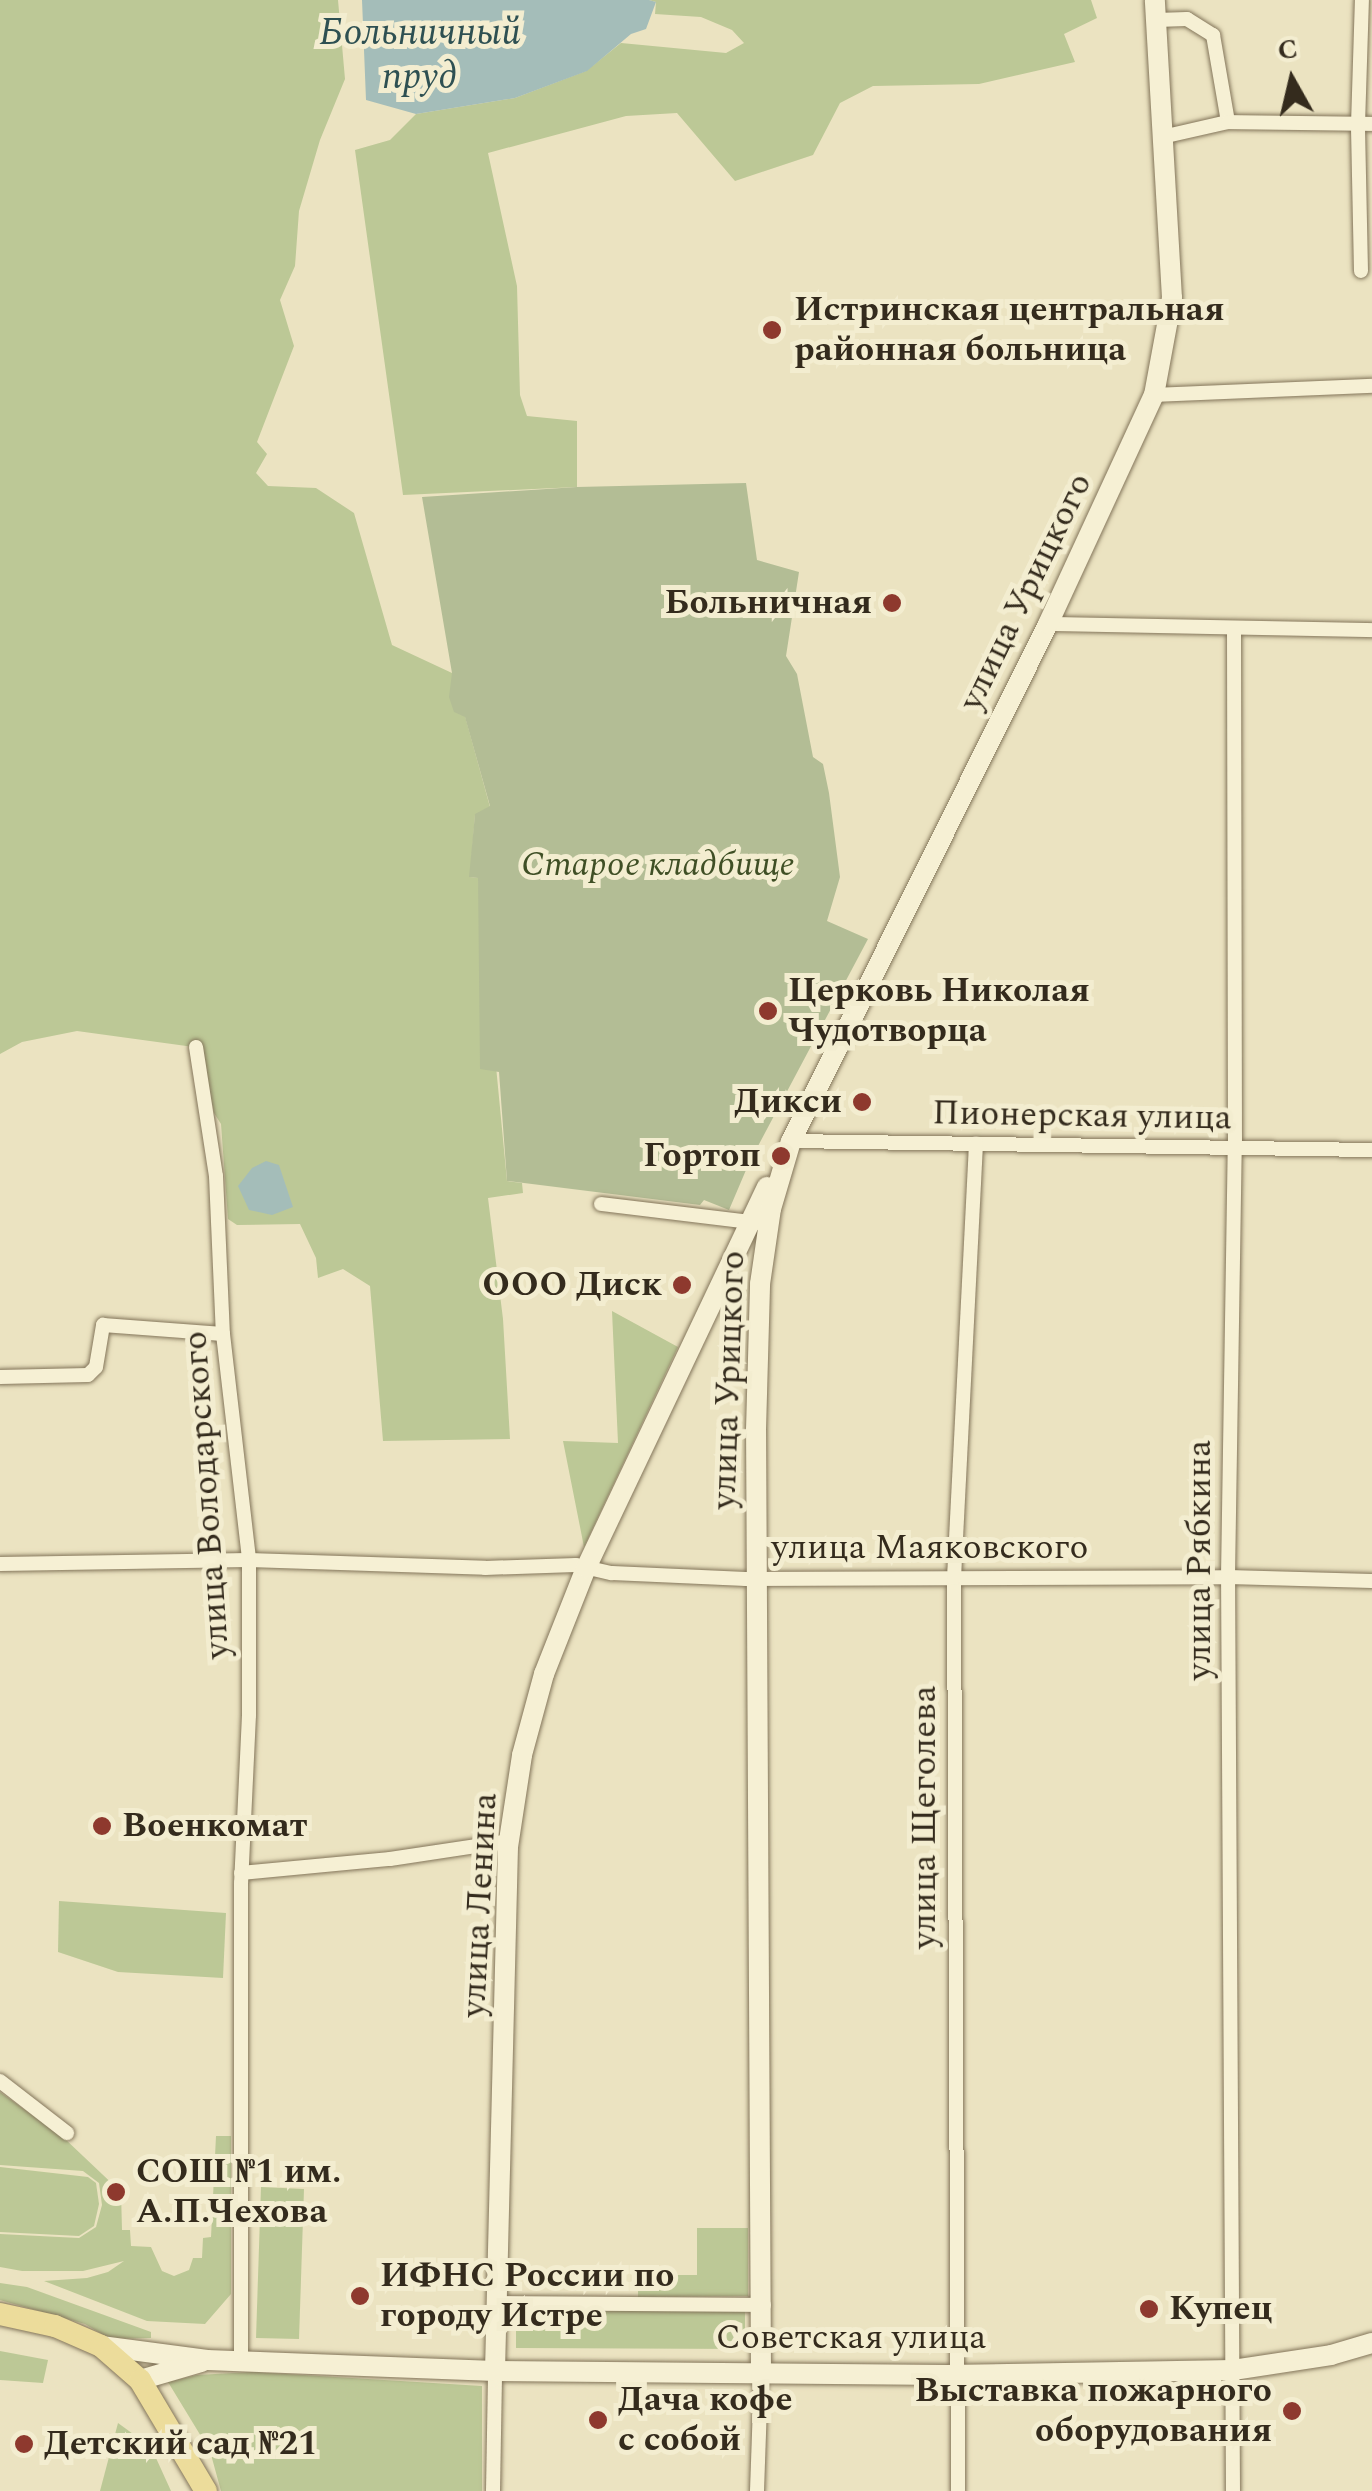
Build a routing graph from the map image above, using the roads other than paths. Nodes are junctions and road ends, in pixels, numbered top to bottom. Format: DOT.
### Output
graph roads {
  1 [pos="1362,0"];
  2 [pos="1155,10"];
  3 [pos="1228,122"];
  4 [pos="1365,125"];
  5 [pos="1162,138"];
  6 [pos="1361,271"];
  7 [pos="1372,386"];
  8 [pos="1154,395"];
  9 [pos="1048,624"];
  10 [pos="1234,629"];
  11 [pos="1372,630"];
  12 [pos="196,1048"];
  13 [pos="791,1141"];
  14 [pos="976,1144"];
  15 [pos="1235,1150"];
  16 [pos="1372,1150"];
  17 [pos="600,1204"];
  18 [pos="760,1223"];
  19 [pos="733,1263"];
  20 [pos="760,1284"];
  21 [pos="224,1334"];
  22 [pos="0,1378"];
  23 [pos="249,1560"];
  24 [pos="0,1564"];
  25 [pos="586,1568"];
  26 [pos="1228,1577"];
  27 [pos="954,1578"];
  28 [pos="756,1579"];
  29 [pos="1372,1581"];
  30 [pos="508,1841"];
  31 [pos="242,1873"];
  32 [pos="0,2081"];
  33 [pos="67,2134"];
  34 [pos="498,2303"];
  35 [pos="764,2304"];
  36 [pos="0,2314"];
  37 [pos="1372,2343"];
  38 [pos="101,2346"];
  39 [pos="207,2360"];
  40 [pos="241,2360"];
  41 [pos="1234,2370"];
  42 [pos="495,2371"];
  43 [pos="760,2374"];
  44 [pos="958,2374"];
  45 [pos="140,2380"];
  46 [pos="206,2491"];
  47 [pos="493,2491"];
  48 [pos="757,2491"];
  49 [pos="958,2491"];
  50 [pos="1233,2491"];
  1 -- 4 [label="street"];
  2 -- 3 [label="street"];
  2 -- 5 [label="street, улица Урицкого"];
  3 -- 4 [label="street"];
  3 -- 5 [label="street"];
  4 -- 6 [label="street"];
  5 -- 8 [label="street, улица Урицкого"];
  7 -- 8 [label="street"];
  8 -- 9 [label="street, улица Урицкого"];
  9 -- 10 [label="street"];
  9 -- 13 [label="street, улица Урицкого"];
  10 -- 11 [label="street"];
  10 -- 15 [label="street, улица Рябкина"];
  12 -- 21 [label="street, улица Володарского"];
  13 -- 14 [label="street, Пионерская улица"];
  13 -- 18 [label="street, улица Ленина"];
  14 -- 15 [label="street, Пионерская улица"];
  14 -- 27 [label="street, улица Щеголева"];
  15 -- 16 [label="street, Пионерская улица"];
  15 -- 26 [label="street, улица Рябкина"];
  17 -- 18 [label="street"];
  18 -- 19 [label="street, улица Ленина"];
  18 -- 20 [label="street, улица Урицкого"];
  19 -- 20 [label="street"];
  19 -- 25 [label="street, улица Ленина"];
  20 -- 28 [label="street, улица Урицкого"];
  21 -- 22 [label="street"];
  21 -- 23 [label="street, улица Володарского"];
  23 -- 24 [label="street, улица Маяковского"];
  23 -- 25 [label="street, улица Маяковского"];
  23 -- 31 [label="street, улица Володарского"];
  25 -- 28 [label="street, улица Маяковского"];
  25 -- 30 [label="street, улица Ленина"];
  26 -- 27 [label="street, улица Маяковского"];
  26 -- 29 [label="street, улица Маяковского"];
  26 -- 41 [label="street, улица Рябкина"];
  27 -- 28 [label="street, улица Маяковского"];
  27 -- 44 [label="street, улица Щеголева"];
  28 -- 35 [label="street, улица Урицкого"];
  30 -- 31 [label="street"];
  30 -- 34 [label="street, улица Ленина"];
  31 -- 40 [label="street, улица Володарского"];
  32 -- 33 [label="street"];
  34 -- 35 [label="street"];
  34 -- 42 [label="street, улица Ленина"];
  35 -- 43 [label="street, улица Урицкого"];
  36 -- 38 [label="main road, Советская улица"];
  37 -- 41 [label="street, Советская улица"];
  38 -- 39 [label="street, Советская улица"];
  38 -- 45 [label="main road"];
  39 -- 40 [label="street, Советская улица"];
  39 -- 45 [label="street, Советская улица"];
  40 -- 42 [label="street, Советская улица"];
  41 -- 44 [label="street, Советская улица"];
  41 -- 50 [label="street, улица Рябкина"];
  42 -- 43 [label="street, Советская улица"];
  42 -- 47 [label="street, улица Ленина"];
  43 -- 44 [label="street, Советская улица"];
  43 -- 48 [label="street, улица Урицкого"];
  44 -- 49 [label="street, улица Щеголева"];
  45 -- 46 [label="main road"];
}
